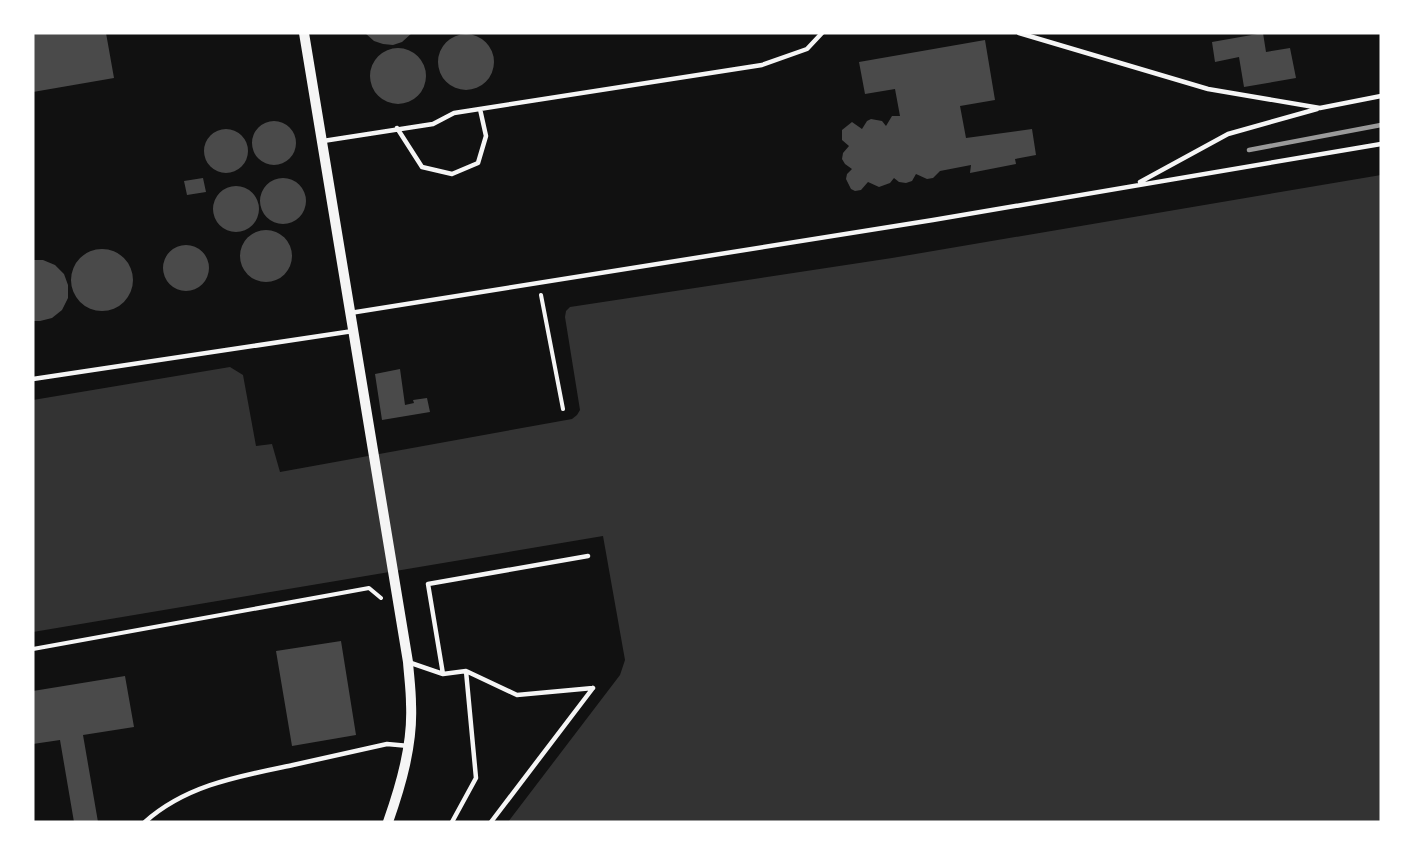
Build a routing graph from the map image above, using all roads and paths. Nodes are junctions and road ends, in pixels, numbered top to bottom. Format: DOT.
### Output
graph roads {
  1 [pos="304,33"];
  2 [pos="822,33"];
  3 [pos="1019,33"];
  4 [pos="1381,96"];
  5 [pos="1320,108"];
  6 [pos="480,109"];
  7 [pos="396,128"];
  8 [pos="322,141"];
  9 [pos="1381,144"];
  10 [pos="1135,185"];
  11 [pos="539,283"];
  12 [pos="350,313"];
  13 [pos="353,331"];
  14 [pos="33,379"];
  15 [pos="562,409"];
  16 [pos="588,556"];
  17 [pos="400,614"];
  18 [pos="33,649"];
  19 [pos="408,662"];
  20 [pos="466,671"];
  21 [pos="443,674"];
  22 [pos="409,746"];
  23 [pos="145,822"];
  24 [pos="388,822"];
  25 [pos="452,822"];
  26 [pos="491,822"];
  1 -- 8 [label="street"];
  2 -- 6 [label="lane"];
  3 -- 5 [label="lane"];
  4 -- 5 [label="lane"];
  5 -- 10 [label="lane"];
  6 -- 7 [label="lane"];
  6 -- 7 [label="lane"];
  7 -- 8 [label="lane"];
  8 -- 12 [label="street"];
  9 -- 10 [label="lane"];
  10 -- 11 [label="lane"];
  11 -- 12 [label="lane"];
  11 -- 15 [label="path"];
  12 -- 13 [label="street"];
  13 -- 14 [label="lane"];
  13 -- 17 [label="street"];
  16 -- 21 [label="lane"];
  17 -- 18 [label="path"];
  17 -- 19 [label="street"];
  19 -- 21 [label="lane"];
  19 -- 22 [label="street"];
  20 -- 21 [label="lane"];
  20 -- 25 [label="lane"];
  20 -- 26 [label="lane"];
  22 -- 23 [label="lane"];
  22 -- 24 [label="street"];
}
